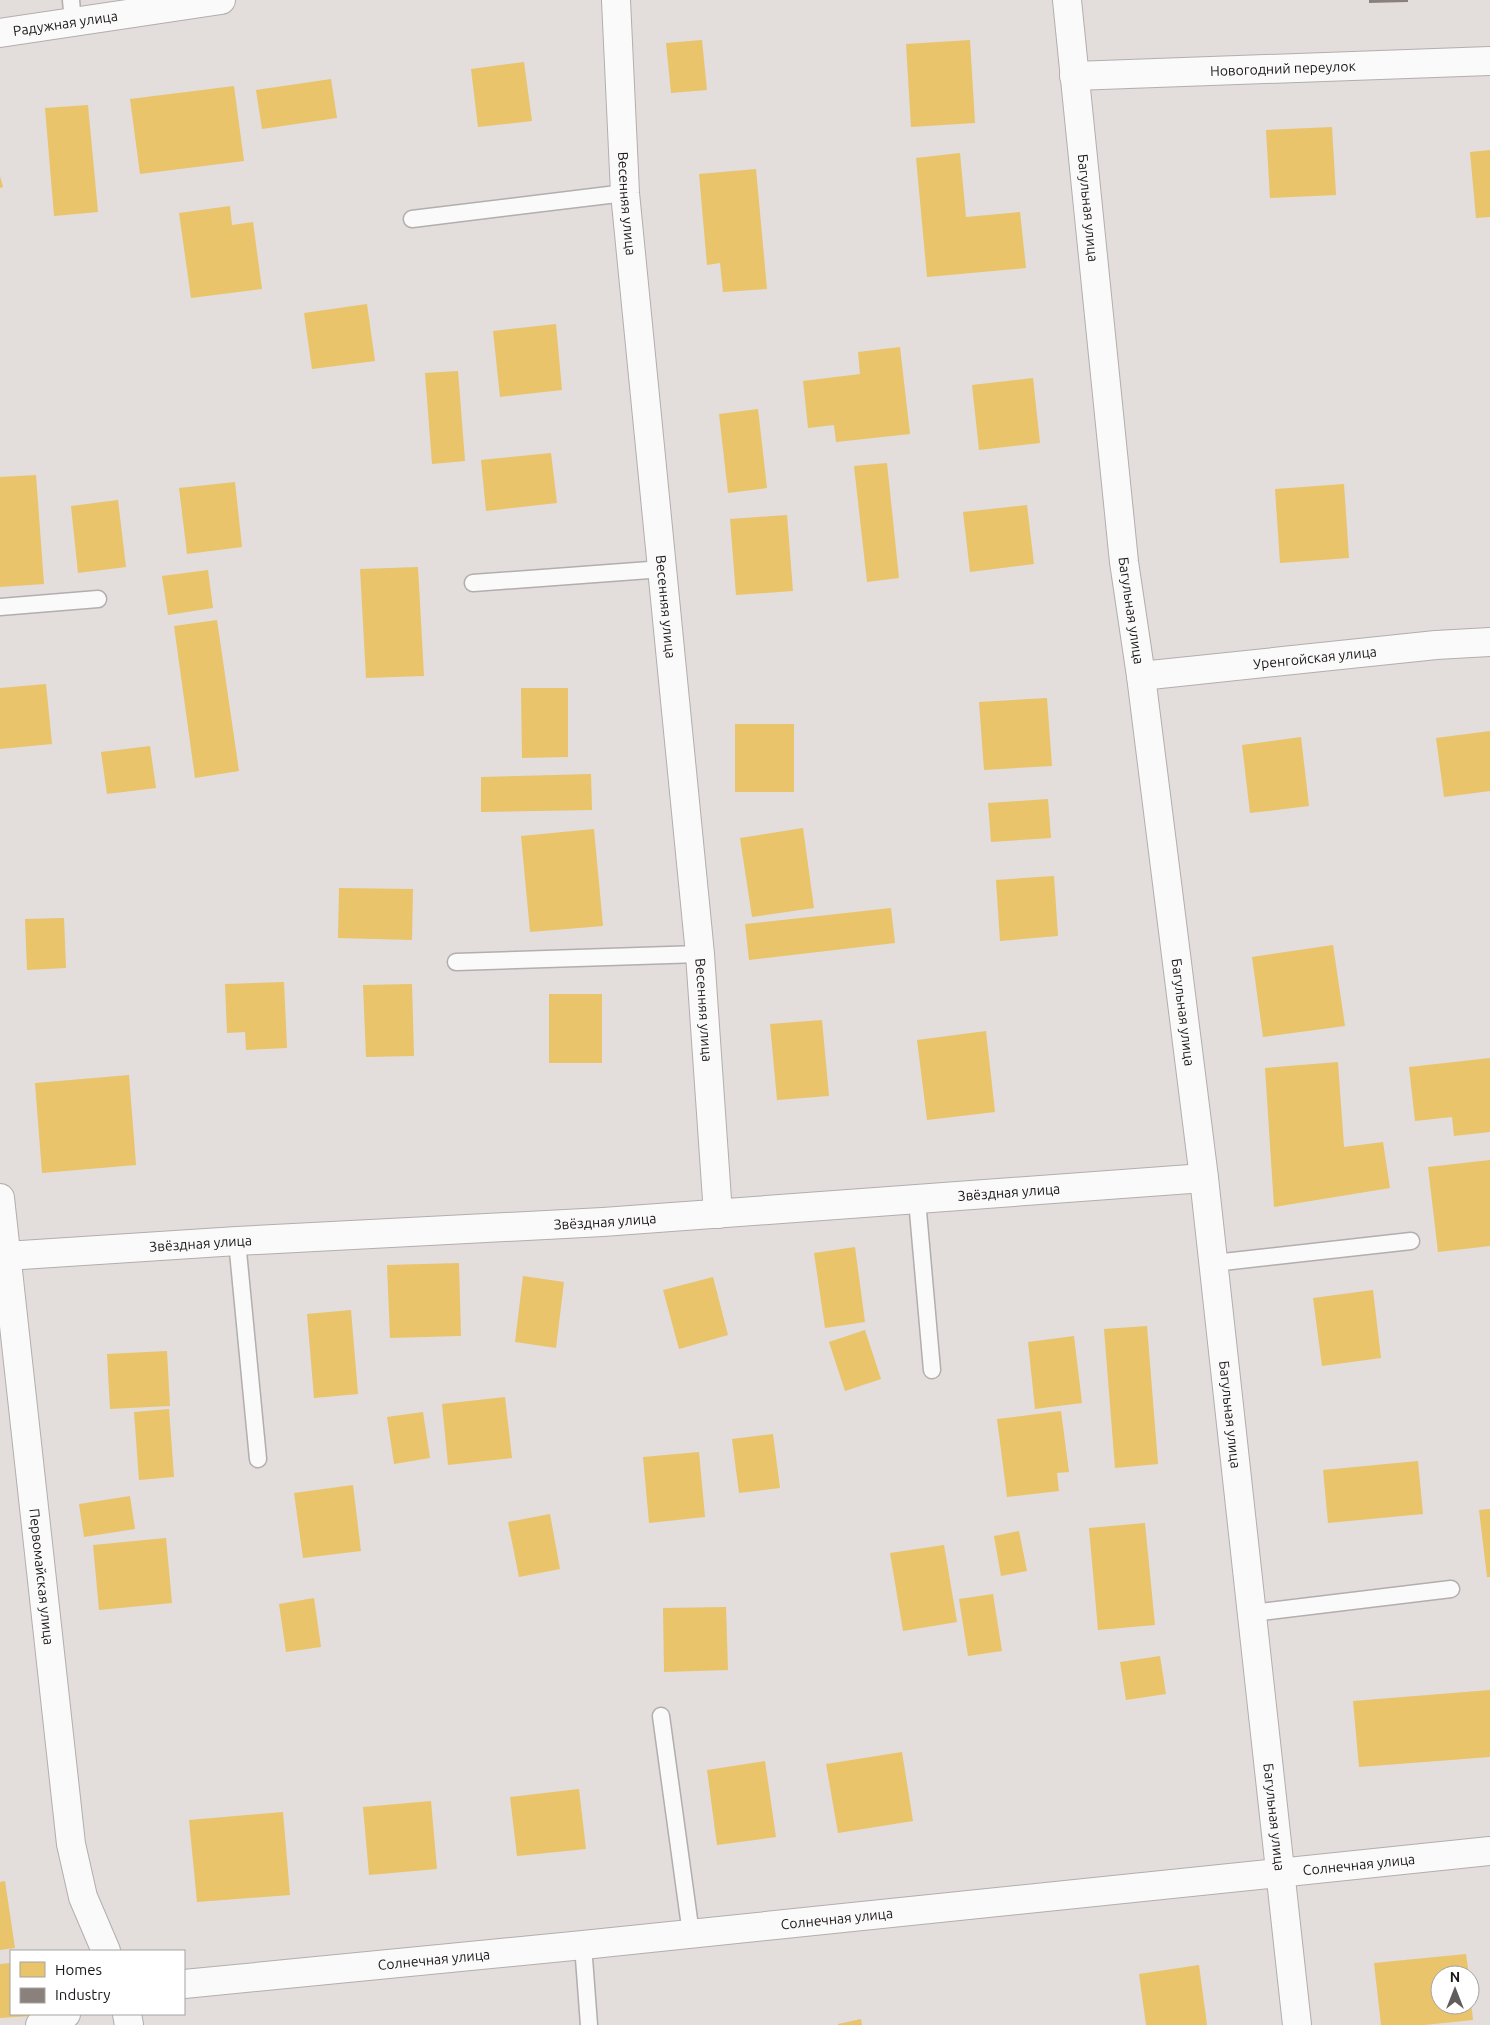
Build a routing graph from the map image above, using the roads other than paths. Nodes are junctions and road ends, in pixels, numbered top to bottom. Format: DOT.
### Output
graph roads {
  1 [pos="221,0"];
  2 [pos="616,0"];
  3 [pos="1067,0"];
  4 [pos="72,11"];
  5 [pos="0,33"];
  6 [pos="1490,61"];
  7 [pos="1074,76"];
  8 [pos="625,193"];
  9 [pos="412,219"];
  10 [pos="663,569"];
  11 [pos="473,583"];
  12 [pos="98,599"];
  13 [pos="0,608"];
  14 [pos="1490,642"];
  15 [pos="1141,676"];
  16 [pos="700,954"];
  17 [pos="456,962"];
  18 [pos="1204,1178"];
  19 [pos="0,1198"];
  20 [pos="917,1200"];
  21 [pos="718,1214"];
  22 [pos="236,1241"];
  23 [pos="1411,1241"];
  24 [pos="6,1256"];
  25 [pos="1214,1263"];
  26 [pos="932,1370"];
  27 [pos="258,1459"];
  28 [pos="1451,1589"];
  29 [pos="1252,1613"];
  30 [pos="661,1716"];
  31 [pos="1490,1852"];
  32 [pos="1280,1872"];
  33 [pos="691,1934"];
  34 [pos="583,1945"];
  35 [pos="106,1950"];
  36 [pos="185,1984"];
  37 [pos="64,2015"];
  38 [pos="40,2025"];
  39 [pos="589,2025"];
  40 [pos="1297,2025"];
  1 -- 4 [label="street, Радужная улица"];
  2 -- 8 [label="street, Весенняя улица"];
  3 -- 7 [label="street, Багульная улица"];
  4 -- 5 [label="street, Радужная улица"];
  6 -- 7 [label="street, Новогодний переулок"];
  7 -- 15 [label="street, Багульная улица"];
  8 -- 9 [label="lane"];
  8 -- 10 [label="street, Весенняя улица"];
  10 -- 11 [label="lane"];
  10 -- 16 [label="street, Весенняя улица"];
  12 -- 13 [label="lane"];
  14 -- 15 [label="street, Уренгойская улица"];
  15 -- 18 [label="street, Багульная улица"];
  16 -- 17 [label="lane"];
  16 -- 21 [label="street, Весенняя улица"];
  18 -- 20 [label="street, Звёздная улица"];
  18 -- 25 [label="street, Багульная улица"];
  19 -- 24 [label="street, Первомайская улица"];
  20 -- 21 [label="street, Звёздная улица"];
  20 -- 26 [label="lane"];
  21 -- 22 [label="street, Звёздная улица"];
  22 -- 24 [label="street, Звёздная улица"];
  22 -- 27 [label="lane"];
  23 -- 25 [label="lane"];
  24 -- 35 [label="street, Первомайская улица"];
  25 -- 29 [label="street, Багульная улица"];
  28 -- 29 [label="lane"];
  29 -- 32 [label="street, Багульная улица"];
  30 -- 33 [label="lane"];
  31 -- 32 [label="street, Солнечная улица"];
  32 -- 33 [label="street, Солнечная улица"];
  32 -- 40 [label="street, Багульная улица"];
  33 -- 34 [label="street, Солнечная улица"];
  34 -- 36 [label="street, Солнечная улица"];
  34 -- 39 [label="lane"];
  37 -- 38 [label="street"];
}
